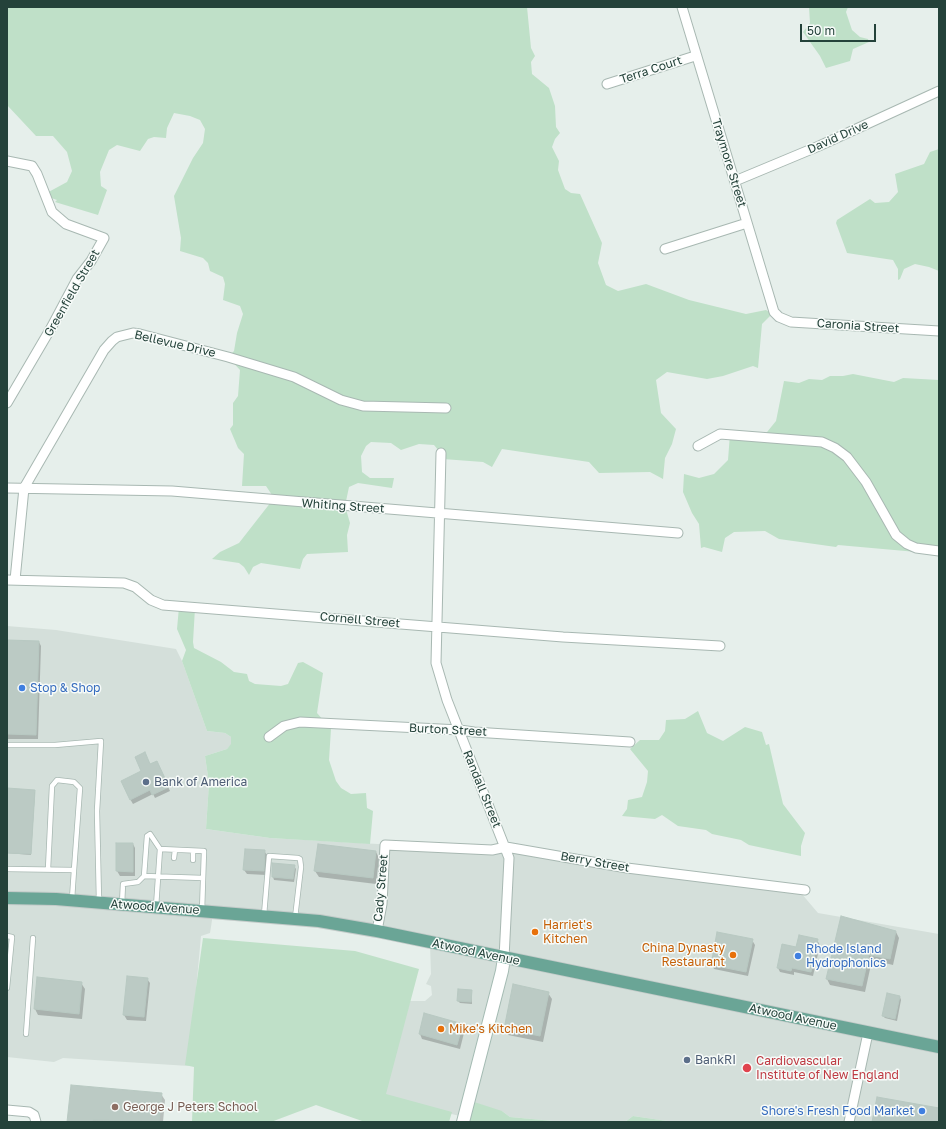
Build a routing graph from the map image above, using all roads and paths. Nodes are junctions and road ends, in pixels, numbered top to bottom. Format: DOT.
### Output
graph roads {
  1 [pos="682,7"];
  2 [pos="695,56"];
  3 [pos="607,84"];
  4 [pos="939,91"];
  5 [pos="7,161"];
  6 [pos="735,181"];
  7 [pos="747,223"];
  8 [pos="665,249"];
  9 [pos="779,317"];
  10 [pos="939,331"];
  11 [pos="7,403"];
  12 [pos="446,408"];
  13 [pos="698,446"];
  14 [pos="441,453"];
  15 [pos="7,488"];
  16 [pos="24,488"];
  17 [pos="439,513"];
  18 [pos="678,533"];
  19 [pos="939,551"];
  20 [pos="11,580"];
  21 [pos="436,626"];
  22 [pos="720,646"];
  23 [pos="458,730"];
  24 [pos="269,737"];
  25 [pos="630,742"];
  26 [pos="7,745"];
  27 [pos="385,845"];
  28 [pos="506,847"];
  29 [pos="160,849"];
  30 [pos="175,850"];
  31 [pos="193,851"];
  32 [pos="174,858"];
  33 [pos="193,860"];
  34 [pos="48,868"];
  35 [pos="7,869"];
  36 [pos="74,870"];
  37 [pos="144,876"];
  38 [pos="158,877"];
  39 [pos="203,878"];
  40 [pos="805,890"];
  41 [pos="7,898"];
  42 [pos="72,901"];
  43 [pos="99,903"];
  44 [pos="122,905"];
  45 [pos="156,908"];
  46 [pos="202,911"];
  47 [pos="264,916"];
  48 [pos="295,918"];
  49 [pos="377,931"];
  50 [pos="7,936"];
  51 [pos="33,938"];
  52 [pos="504,958"];
  53 [pos="7,988"];
  54 [pos="868,1033"];
  55 [pos="26,1034"];
  56 [pos="939,1046"];
  57 [pos="7,1110"];
  58 [pos="36,1122"];
  59 [pos="463,1122"];
  60 [pos="849,1122"];
  1 -- 2 [label="street, Traymore Street"];
  2 -- 3 [label="street, Terra Court"];
  2 -- 6 [label="street, Traymore Street"];
  4 -- 6 [label="street, David Drive"];
  5 -- 11 [label="street, Greenfield Street"];
  6 -- 7 [label="street, Traymore Street"];
  7 -- 8 [label="street"];
  7 -- 9 [label="street, Traymore Street"];
  9 -- 10 [label="street, Caronia Street"];
  12 -- 16 [label="street, Bellevue Drive"];
  13 -- 19 [label="street"];
  14 -- 17 [label="street, Randall Street"];
  15 -- 16 [label="street, Whiting Street"];
  16 -- 17 [label="street, Whiting Street"];
  16 -- 20 [label="street, Bellevue Drive"];
  17 -- 18 [label="street, Whiting Street"];
  17 -- 21 [label="street, Randall Street"];
  20 -- 21 [label="street, Cornell Street"];
  21 -- 22 [label="street, Cornell Street"];
  21 -- 23 [label="street, Randall Street"];
  23 -- 24 [label="street, Burton Street"];
  23 -- 25 [label="street, Burton Street"];
  23 -- 28 [label="street, Randall Street"];
  26 -- 43 [label="lane"];
  27 -- 28 [label="street, Berry Street"];
  27 -- 49 [label="street, Cady Street"];
  28 -- 40 [label="street, Berry Street"];
  28 -- 52 [label="street, Randall Street"];
  29 -- 30 [label="lane"];
  29 -- 37 [label="lane"];
  29 -- 38 [label="lane"];
  30 -- 31 [label="lane"];
  30 -- 32 [label="lane"];
  31 -- 33 [label="lane"];
  31 -- 39 [label="lane"];
  34 -- 35 [label="lane"];
  34 -- 36 [label="lane"];
  34 -- 36 [label="lane"];
  36 -- 42 [label="lane"];
  37 -- 38 [label="lane"];
  37 -- 44 [label="lane"];
  38 -- 39 [label="lane"];
  38 -- 45 [label="lane"];
  39 -- 46 [label="lane"];
  41 -- 42 [label="main road, Atwood Avenue"];
  42 -- 43 [label="main road, Atwood Avenue"];
  43 -- 44 [label="main road, Atwood Avenue"];
  44 -- 45 [label="main road, Atwood Avenue"];
  45 -- 46 [label="main road, Atwood Avenue"];
  46 -- 47 [label="main road, Atwood Avenue"];
  47 -- 48 [label="main road, Atwood Avenue"];
  47 -- 48 [label="lane"];
  48 -- 49 [label="main road, Atwood Avenue"];
  49 -- 52 [label="main road, Atwood Avenue"];
  50 -- 53 [label="lane"];
  51 -- 55 [label="lane"];
  52 -- 54 [label="main road, Atwood Avenue"];
  52 -- 59 [label="street, Randall Street"];
  54 -- 56 [label="main road, Atwood Avenue"];
  54 -- 60 [label="street"];
  57 -- 58 [label="street"];
}
